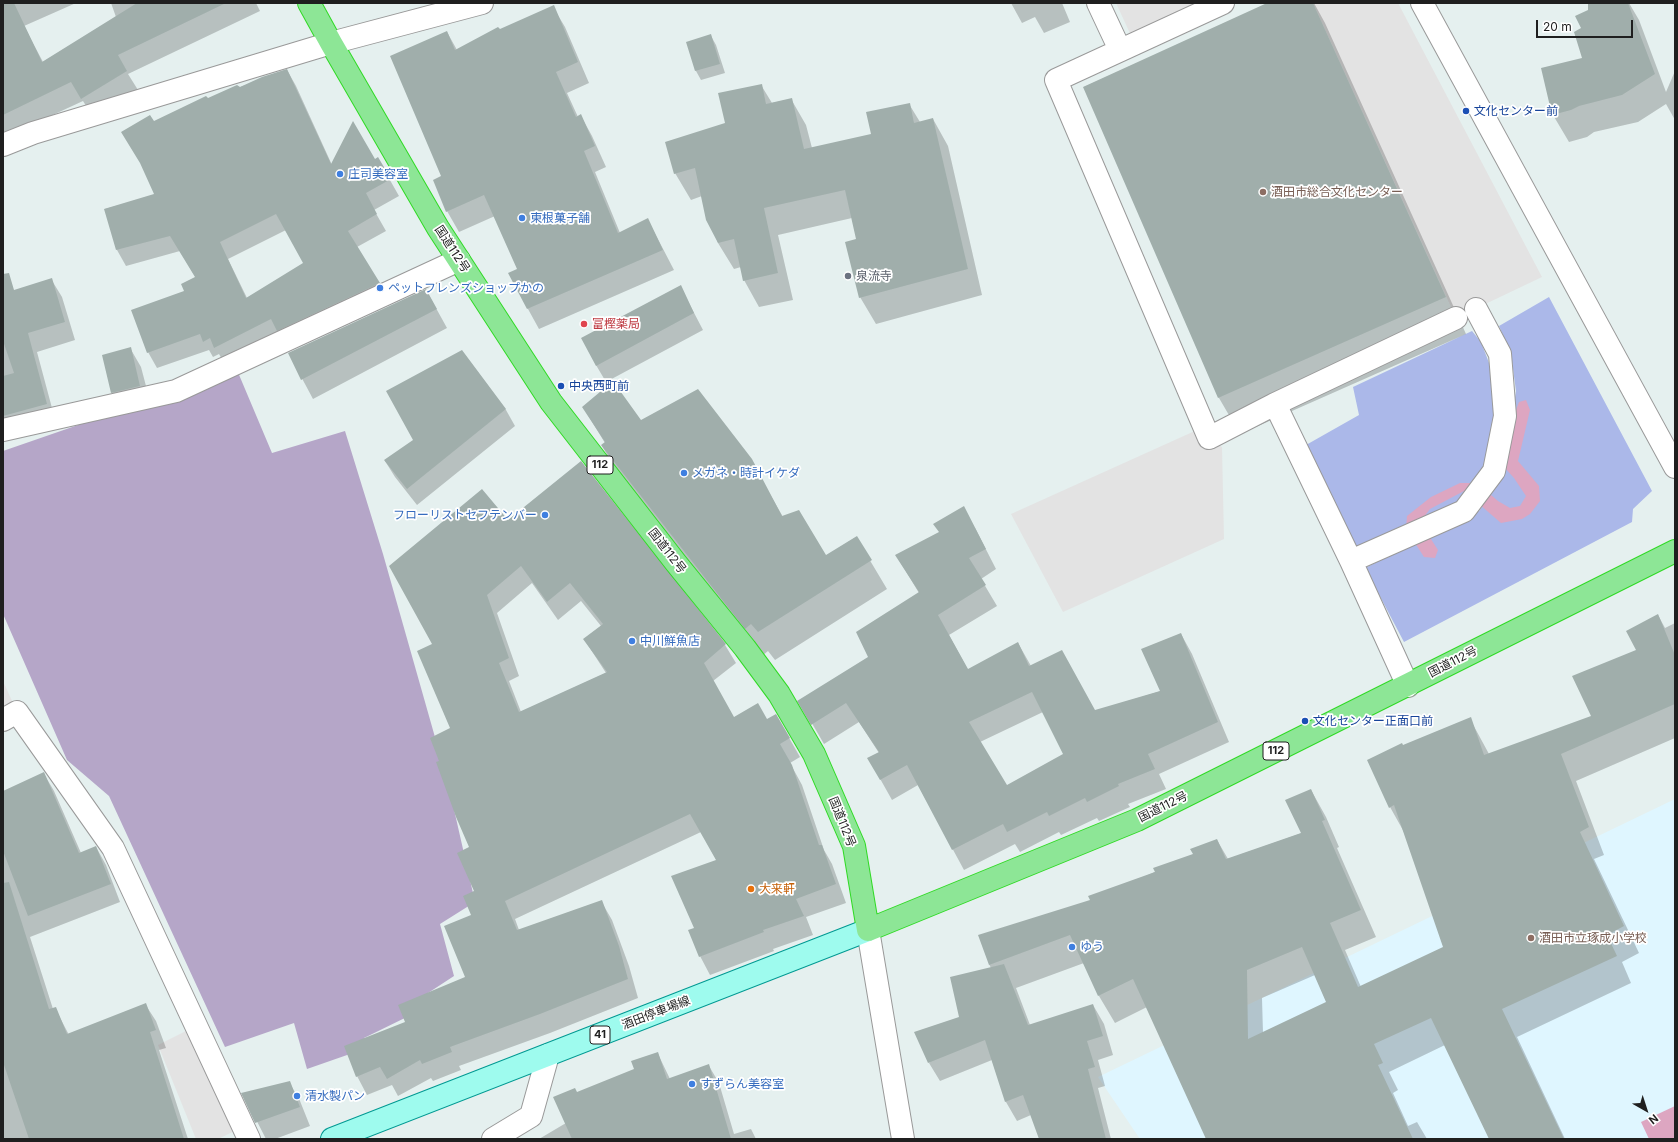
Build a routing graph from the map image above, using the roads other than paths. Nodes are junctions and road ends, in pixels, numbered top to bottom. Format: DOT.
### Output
graph roads {
  1 [pos="310,3"];
  2 [pos="482,3"];
  3 [pos="1098,3"];
  4 [pos="1223,3"];
  5 [pos="1422,3"];
  6 [pos="331,43"];
  7 [pos="1120,50"];
  8 [pos="3,145"];
  9 [pos="459,260"];
  10 [pos="1476,309"];
  11 [pos="1456,318"];
  12 [pos="1275,404"];
  13 [pos="3,430"];
  14 [pos="1675,467"];
  15 [pos="1675,551"];
  16 [pos="1351,561"];
  17 [pos="1408,686"];
  18 [pos="3,720"];
  19 [pos="868,930"];
  20 [pos="548,1055"];
  21 [pos="249,1139"];
  22 [pos="332,1139"];
  23 [pos="493,1139"];
  24 [pos="903,1139"];
  1 -- 6 [label="highway, 国道112号 / 112"];
  2 -- 6 [label="street"];
  3 -- 7 [label="street"];
  4 -- 7 [label="street"];
  5 -- 14 [label="street"];
  6 -- 8 [label="street"];
  6 -- 9 [label="highway, 国道112号 / 112"];
  7 -- 12 [label="street"];
  9 -- 13 [label="street"];
  9 -- 19 [label="highway, 国道112号 / 112"];
  10 -- 16 [label="street"];
  11 -- 12 [label="street"];
  12 -- 16 [label="street"];
  15 -- 17 [label="highway, 国道112号 / 112"];
  16 -- 17 [label="street"];
  17 -- 19 [label="highway, 国道112号 / 112"];
  18 -- 21 [label="street"];
  19 -- 20 [label="main road, 酒田停車場線 / 41"];
  19 -- 24 [label="street"];
  20 -- 22 [label="main road, 酒田停車場線 / 41"];
  20 -- 23 [label="street"];
}
